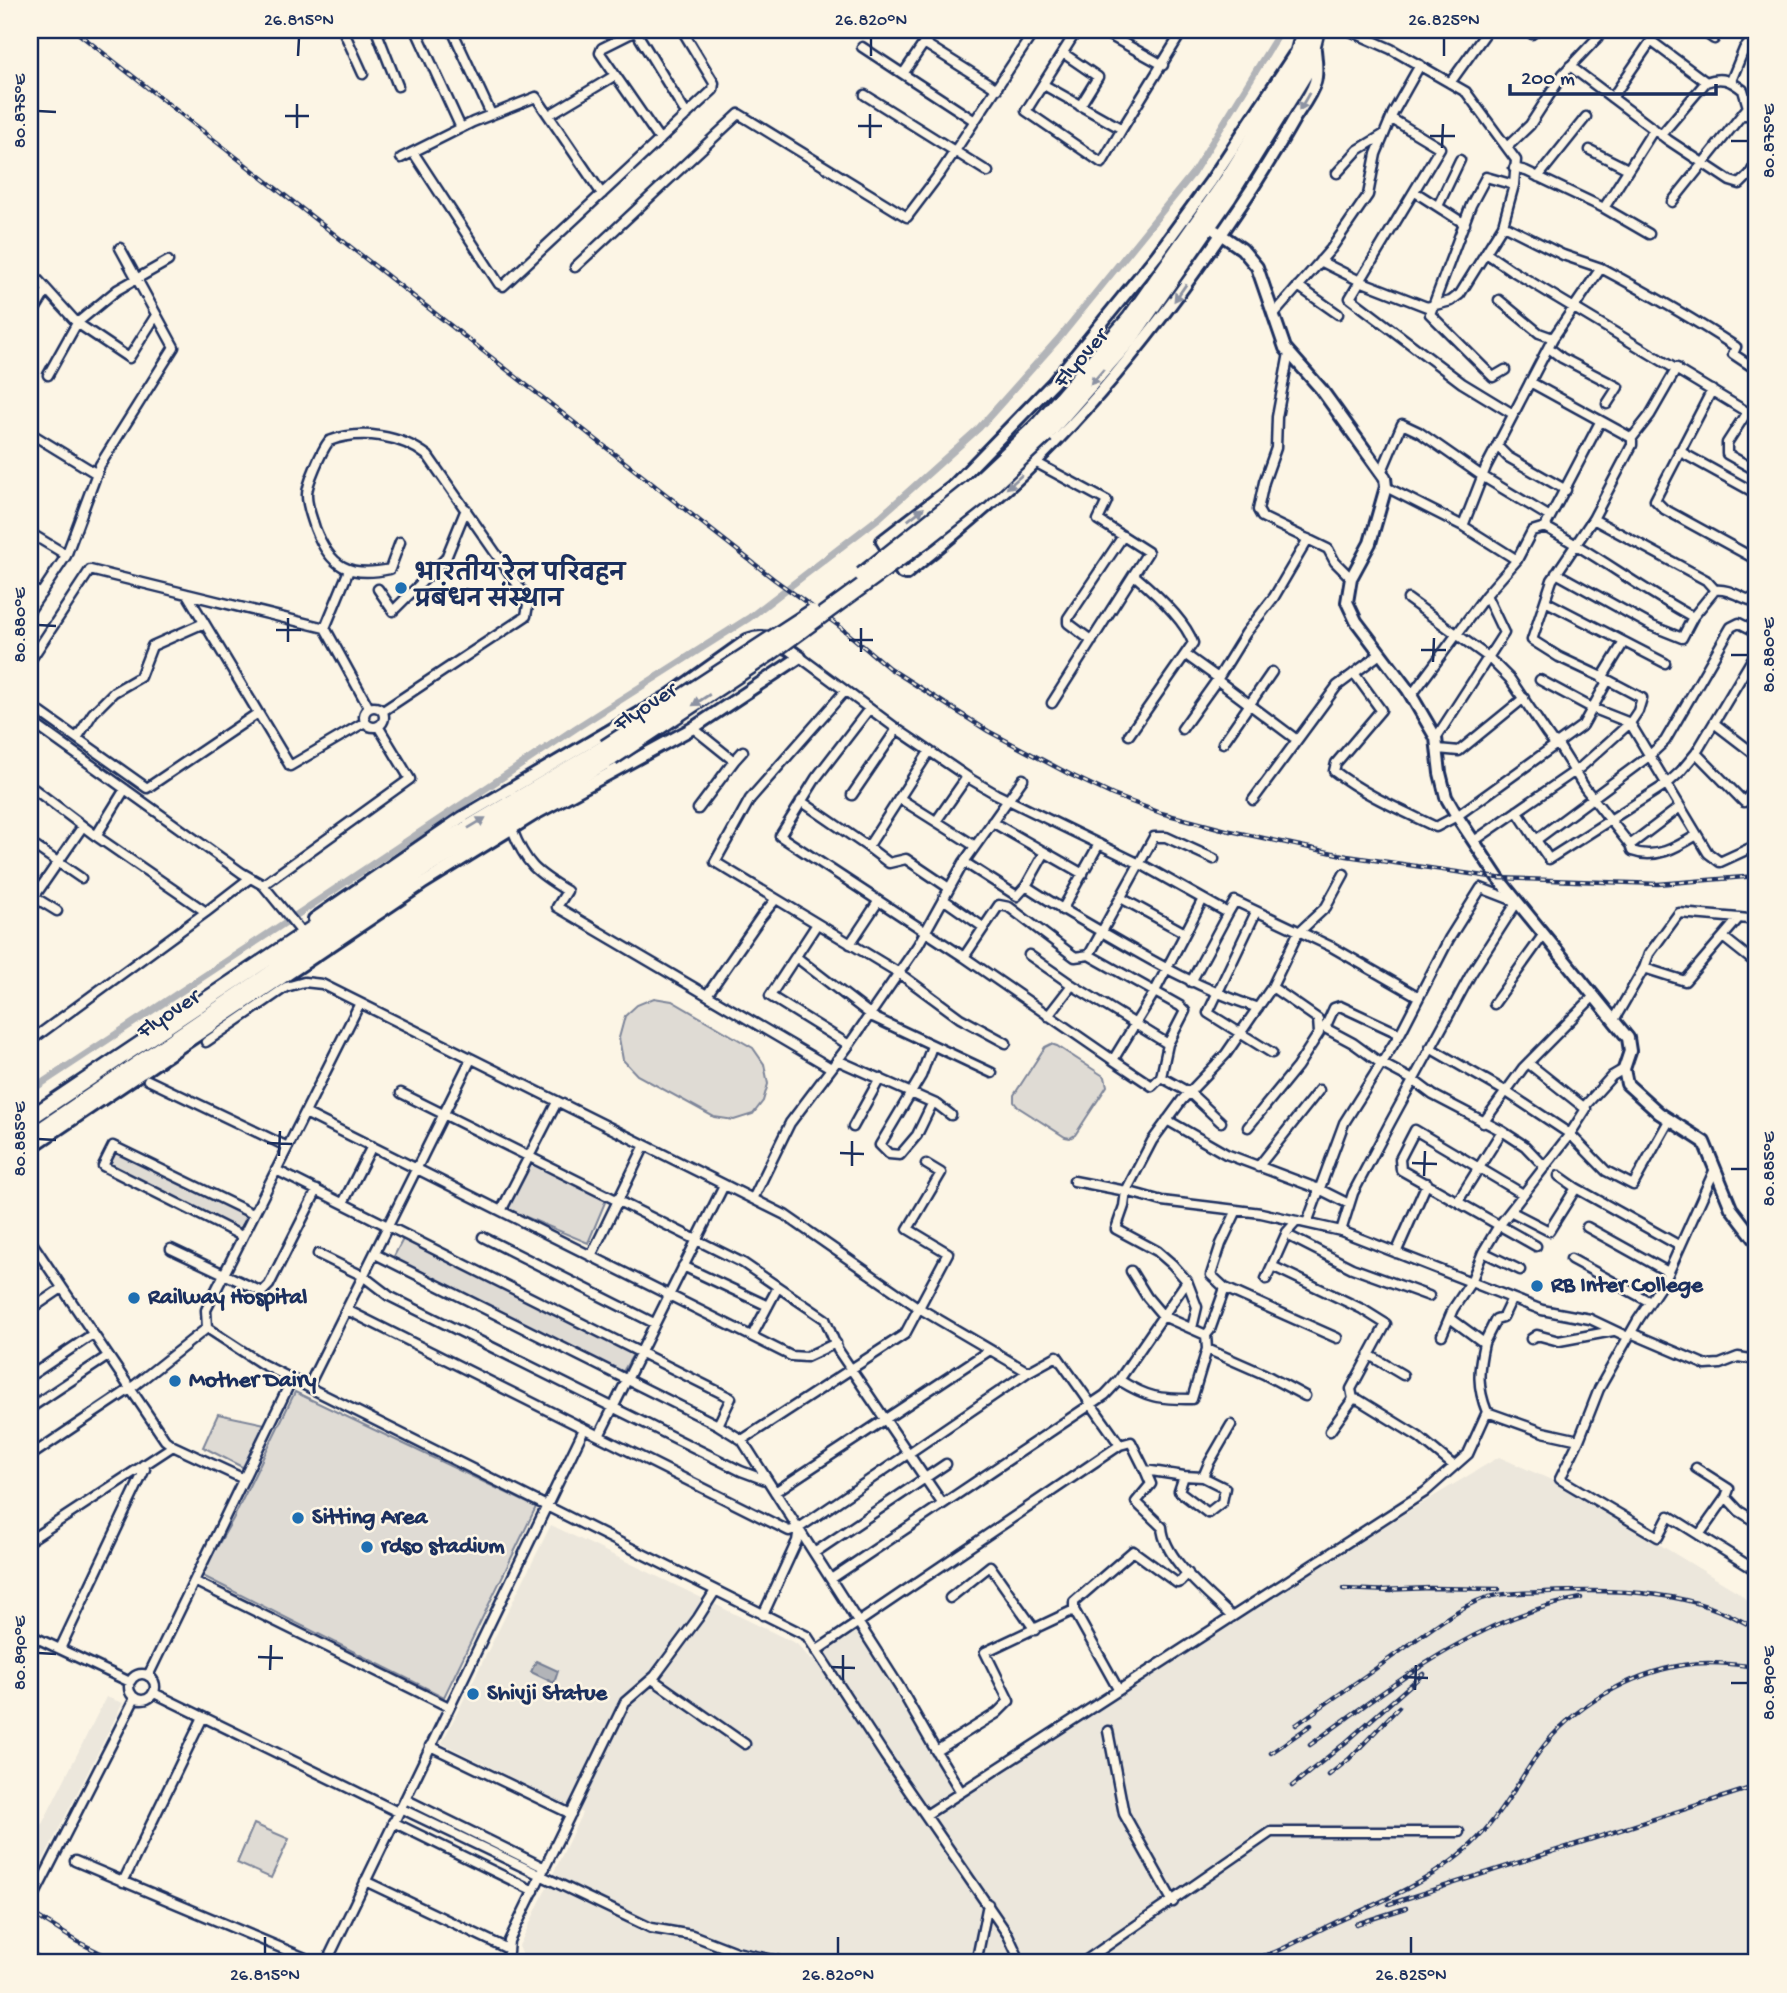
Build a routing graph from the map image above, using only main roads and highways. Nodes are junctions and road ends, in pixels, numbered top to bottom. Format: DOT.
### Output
graph roads {
  1 [pos="1309,35"];
  2 [pos="1229,177"];
  3 [pos="1212,181"];
  4 [pos="1157,255"];
  5 [pos="1164,280"];
  6 [pos="608,752"];
  7 [pos="30,1118"];
  8 [pos="30,1137"];
  1 -- 2 [label="highway"];
  1 -- 5 [label="highway, Flyover"];
  2 -- 3 [label="highway"];
  2 -- 5 [label="highway"];
  4 -- 5 [label="highway"];
  5 -- 6 [label="highway, Flyover, bridge"];
  5 -- 6 [label="highway, Flyover, one-way, bridge"];
  7 -- 6 [label="highway, Flyover, one-way"];
  6 -- 8 [label="highway, Flyover"];
}
